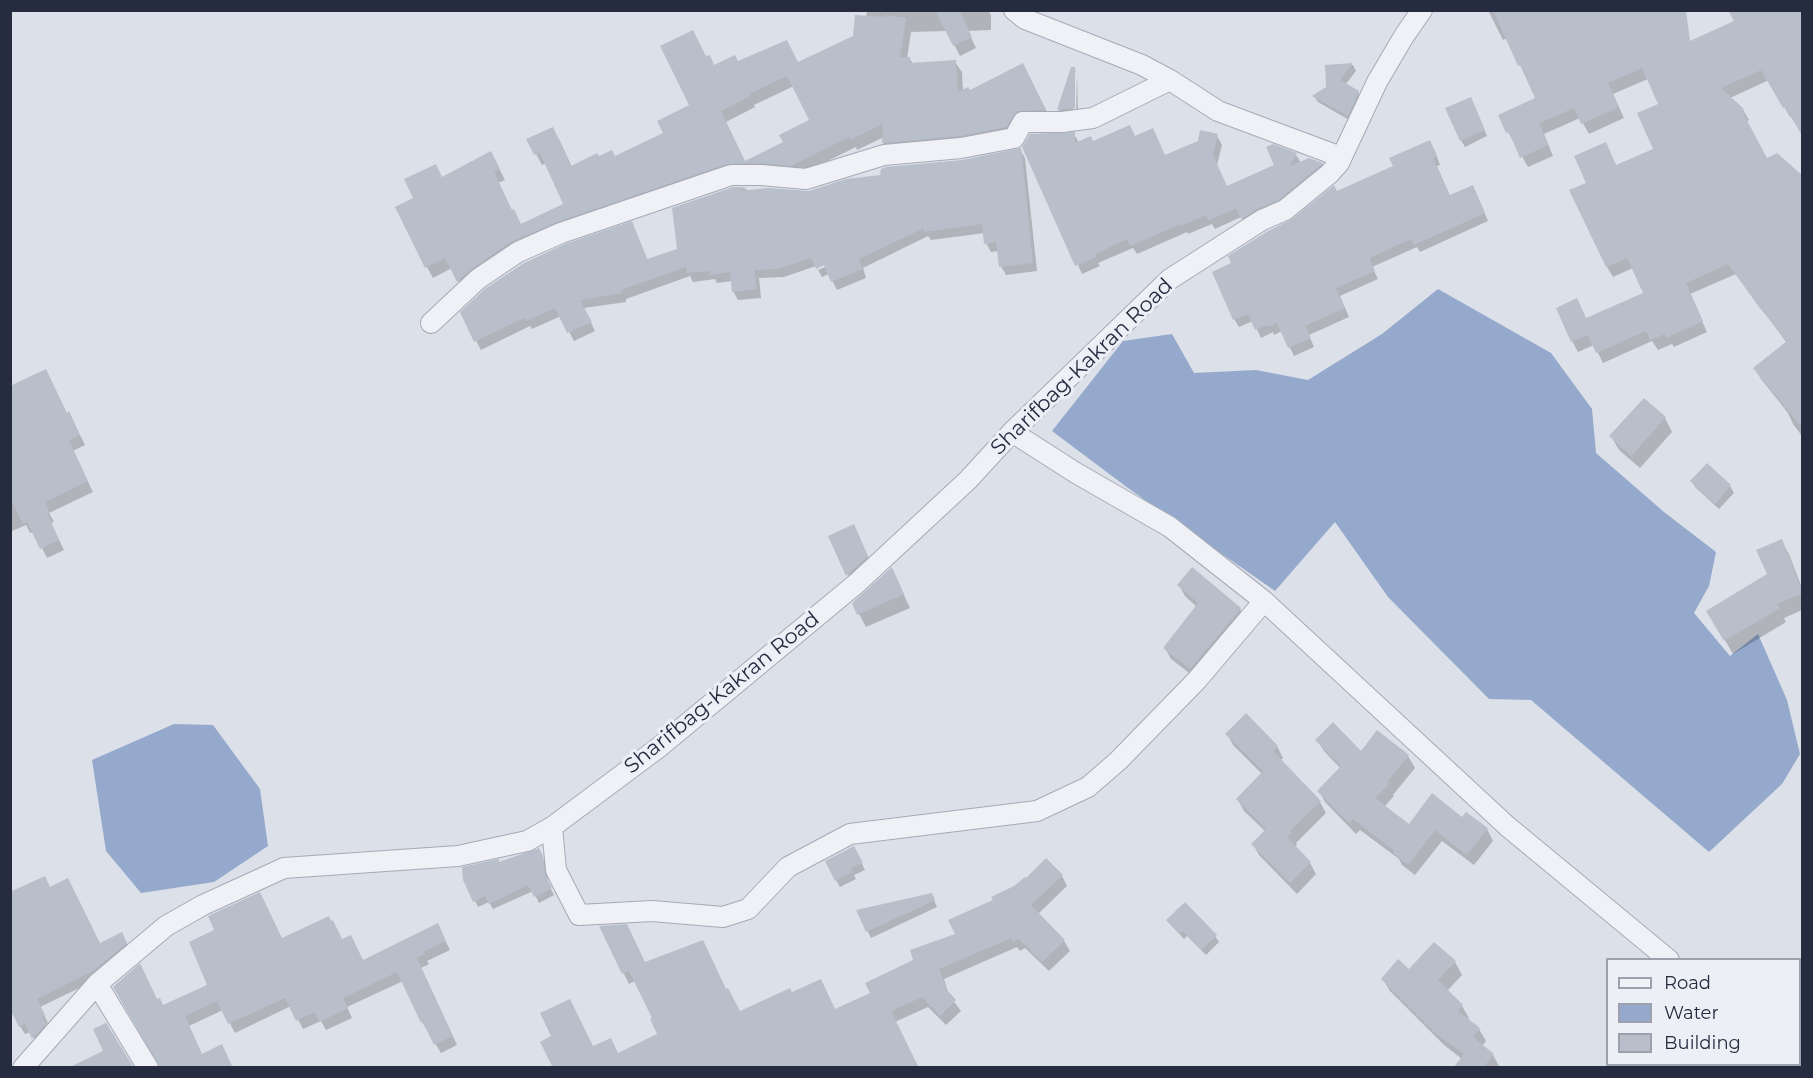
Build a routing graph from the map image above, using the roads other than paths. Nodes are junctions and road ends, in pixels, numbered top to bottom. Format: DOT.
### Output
graph roads {
  1 [pos="1014,10"];
  2 [pos="1422,10"];
  3 [pos="1170,80"];
  4 [pos="1341,157"];
  5 [pos="431,323"];
  6 [pos="1012,432"];
  7 [pos="1264,601"];
  8 [pos="552,827"];
  9 [pos="1667,958"];
  10 [pos="97,984"];
  11 [pos="10,1064"];
  12 [pos="13,1068"];
  13 [pos="23,1068"];
  14 [pos="148,1068"];
  1 -- 3 [label="street"];
  2 -- 4 [label="street, Sharifbag-Kakran Road"];
  3 -- 4 [label="street"];
  3 -- 5 [label="street"];
  4 -- 6 [label="street, Sharifbag-Kakran Road"];
  6 -- 7 [label="street"];
  6 -- 8 [label="street, Sharifbag-Kakran Road"];
  7 -- 8 [label="street"];
  7 -- 9 [label="street"];
  8 -- 10 [label="street, Sharifbag-Kakran Road"];
  10 -- 13 [label="street, Sharifbag-Kakran Road"];
  10 -- 14 [label="street"];
  11 -- 12 [label="street"];
}
